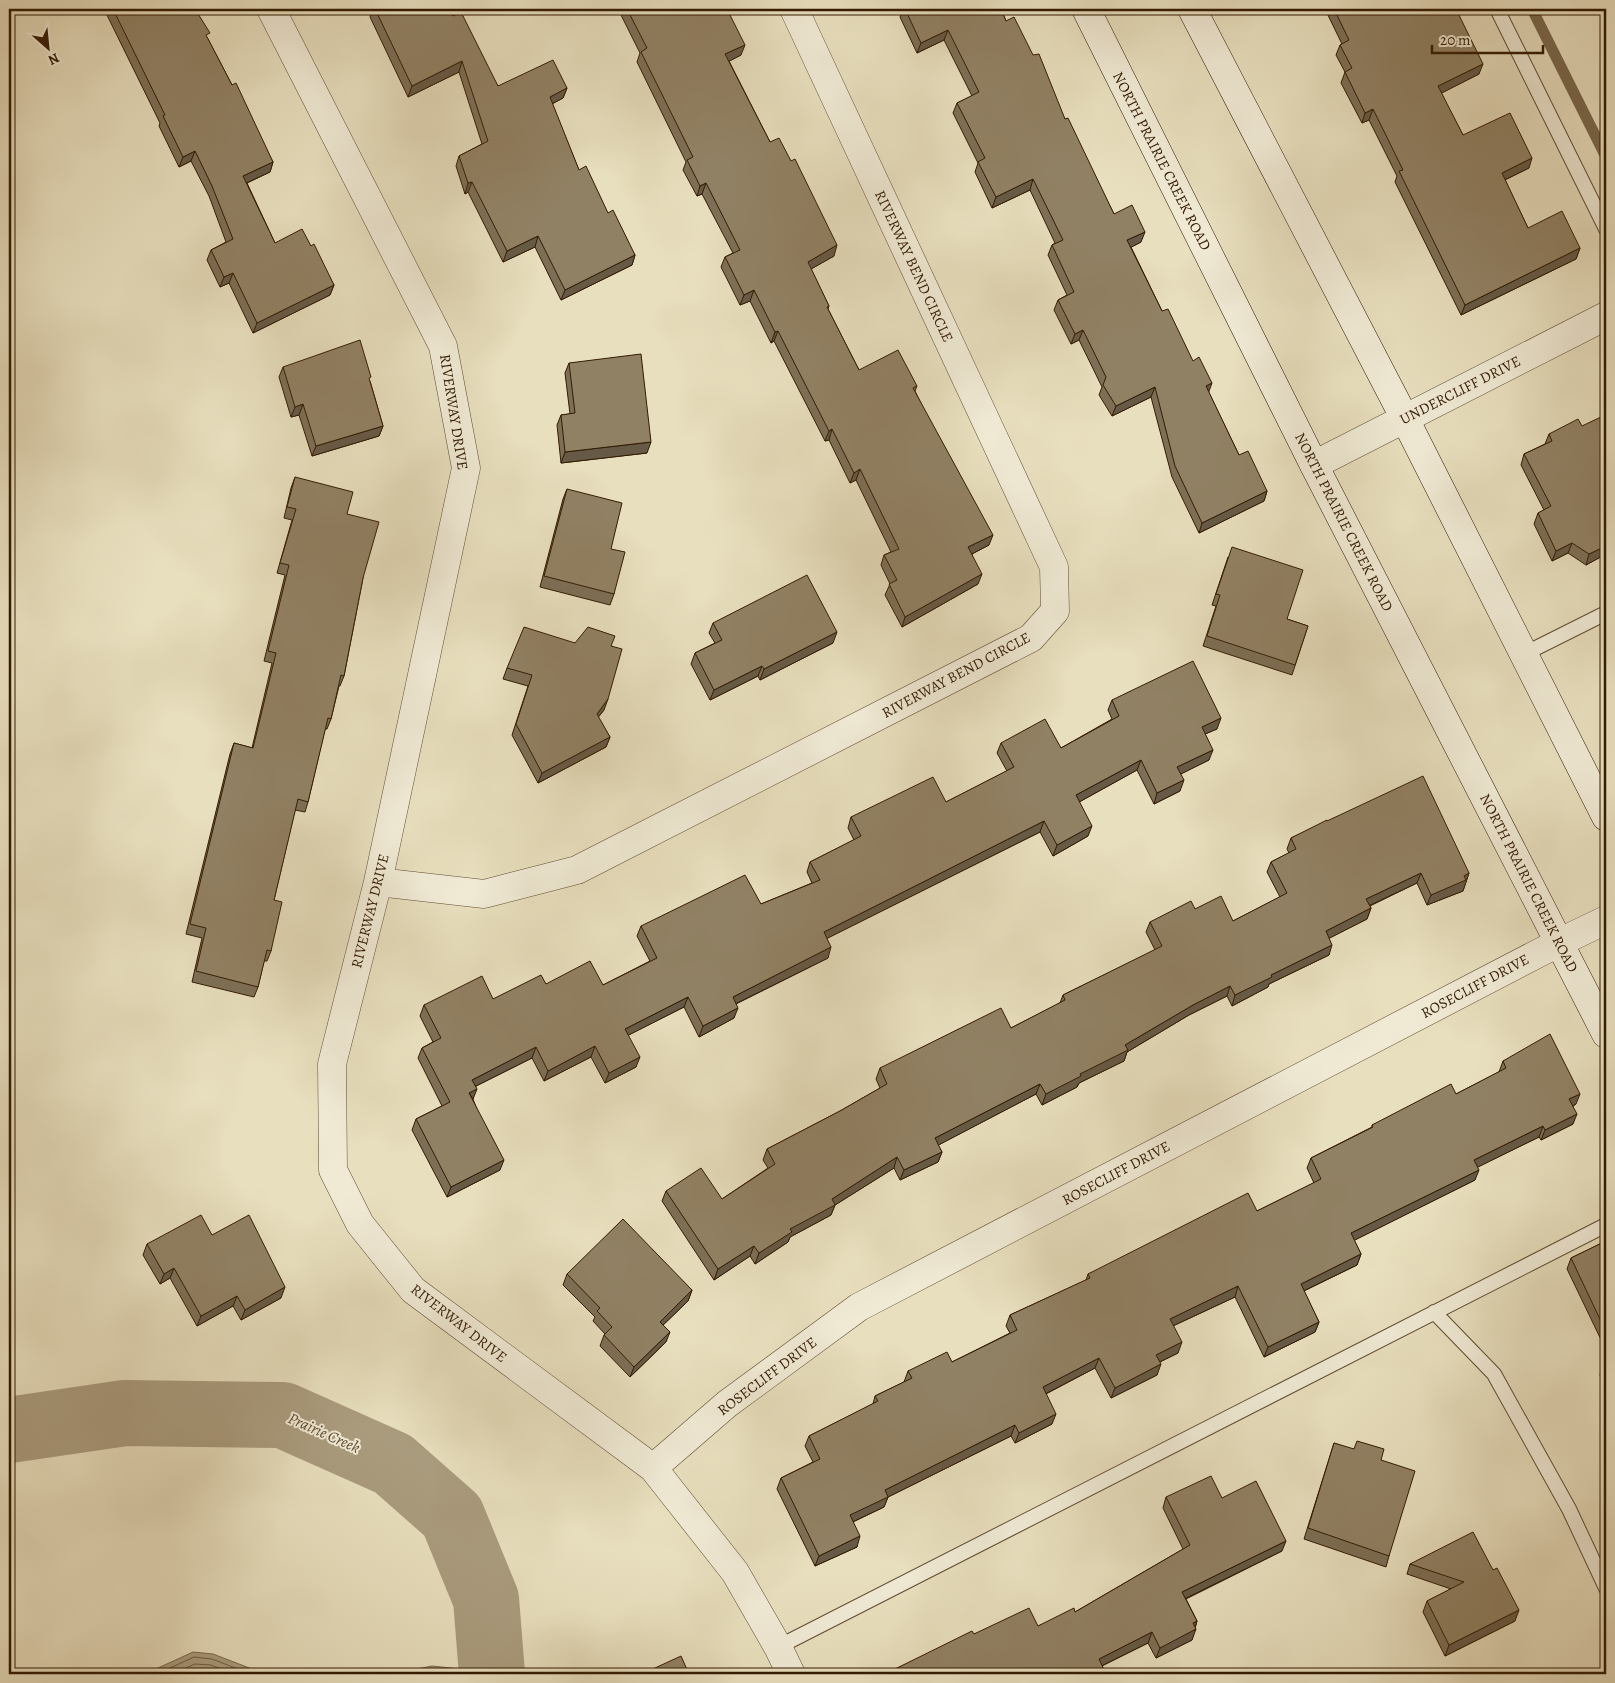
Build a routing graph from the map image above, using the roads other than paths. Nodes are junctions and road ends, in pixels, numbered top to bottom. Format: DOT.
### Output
graph roads {
  1 [pos="271,9"];
  2 [pos="794,9"];
  3 [pos="1086,9"];
  4 [pos="1192,9"];
  5 [pos="1497,9"];
  6 [pos="1606,230"];
  7 [pos="1606,316"];
  8 [pos="1405,419"];
  9 [pos="1314,465"];
  10 [pos="1606,613"];
  11 [pos="1524,654"];
  12 [pos="1606,817"];
  13 [pos="378,882"];
  14 [pos="1606,920"];
  15 [pos="1560,942"];
  16 [pos="1606,1034"];
  17 [pos="1606,1225"];
  18 [pos="1434,1312"];
  19 [pos="653,1468"];
  20 [pos="1606,1588"];
  21 [pos="778,1647"];
  22 [pos="791,1674"];
  1 -- 13 [label="street, RIVERWAY DRIVE"];
  2 -- 13 [label="street, RIVERWAY BEND CIRCLE"];
  3 -- 9 [label="street, NORTH PRAIRIE CREEK ROAD"];
  4 -- 8 [label="street"];
  5 -- 6 [label="lane"];
  7 -- 8 [label="street, UNDERCLIFF DRIVE"];
  8 -- 9 [label="street, UNDERCLIFF DRIVE"];
  8 -- 11 [label="street"];
  9 -- 15 [label="street, NORTH PRAIRIE CREEK ROAD"];
  10 -- 11 [label="lane"];
  11 -- 12 [label="street"];
  13 -- 19 [label="street, RIVERWAY DRIVE"];
  14 -- 15 [label="street, ROSECLIFF DRIVE"];
  15 -- 16 [label="street, NORTH PRAIRIE CREEK ROAD"];
  15 -- 19 [label="street, ROSECLIFF DRIVE"];
  17 -- 18 [label="lane"];
  18 -- 20 [label="lane"];
  18 -- 21 [label="lane"];
  19 -- 21 [label="street, RIVERWAY DRIVE"];
  21 -- 22 [label="street, RIVERWAY DRIVE"];
}
